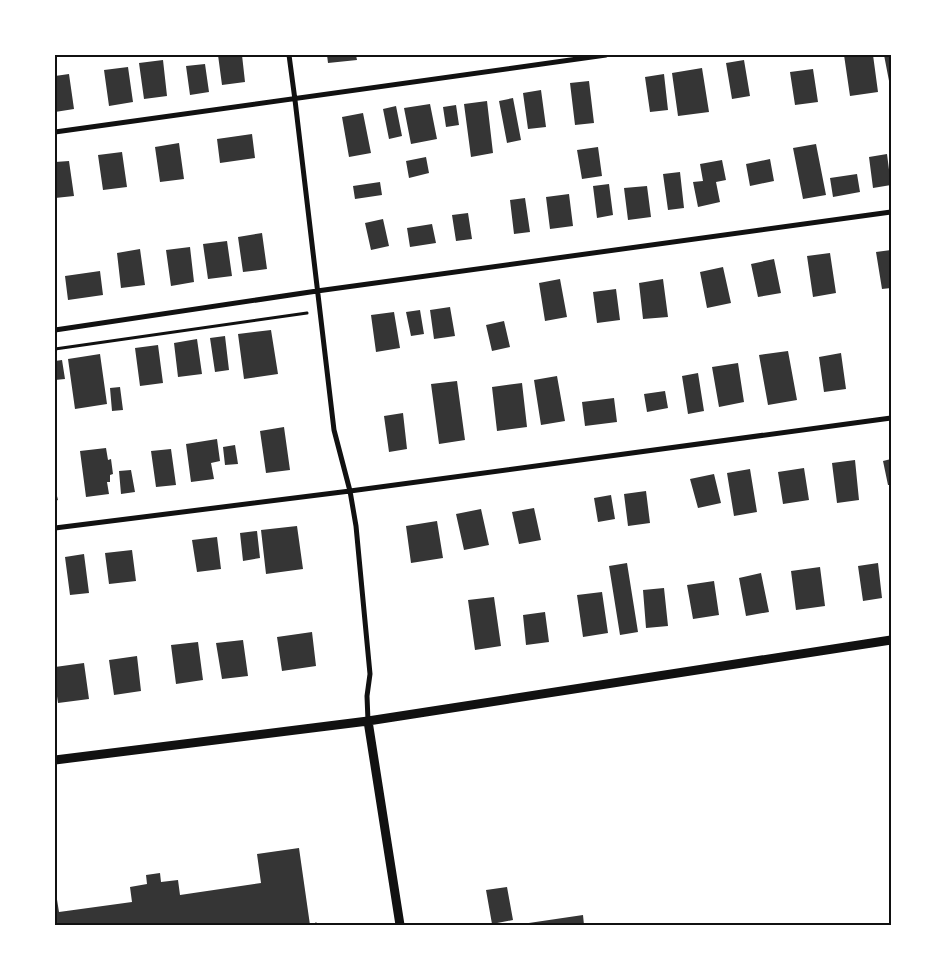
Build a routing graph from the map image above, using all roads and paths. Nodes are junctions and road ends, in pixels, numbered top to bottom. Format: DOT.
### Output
graph roads {
  1 [pos="289,55"];
  2 [pos="606,55"];
  3 [pos="295,100"];
  4 [pos="55,132"];
  5 [pos="891,212"];
  6 [pos="317,291"];
  7 [pos="320,312"];
  8 [pos="55,330"];
  9 [pos="55,348"];
  10 [pos="891,418"];
  11 [pos="350,491"];
  12 [pos="55,528"];
  13 [pos="891,640"];
  14 [pos="368,720"];
  15 [pos="55,760"];
  16 [pos="400,925"];
  1 -- 3 [label="street"];
  2 -- 3 [label="street"];
  3 -- 4 [label="street"];
  3 -- 6 [label="street"];
  5 -- 6 [label="street"];
  6 -- 7 [label="street"];
  6 -- 8 [label="street"];
  7 -- 9 [label="path"];
  7 -- 11 [label="street"];
  10 -- 11 [label="street"];
  11 -- 12 [label="street"];
  11 -- 14 [label="street"];
  13 -- 14 [label="street"];
  14 -- 15 [label="street"];
  14 -- 16 [label="street"];
}
